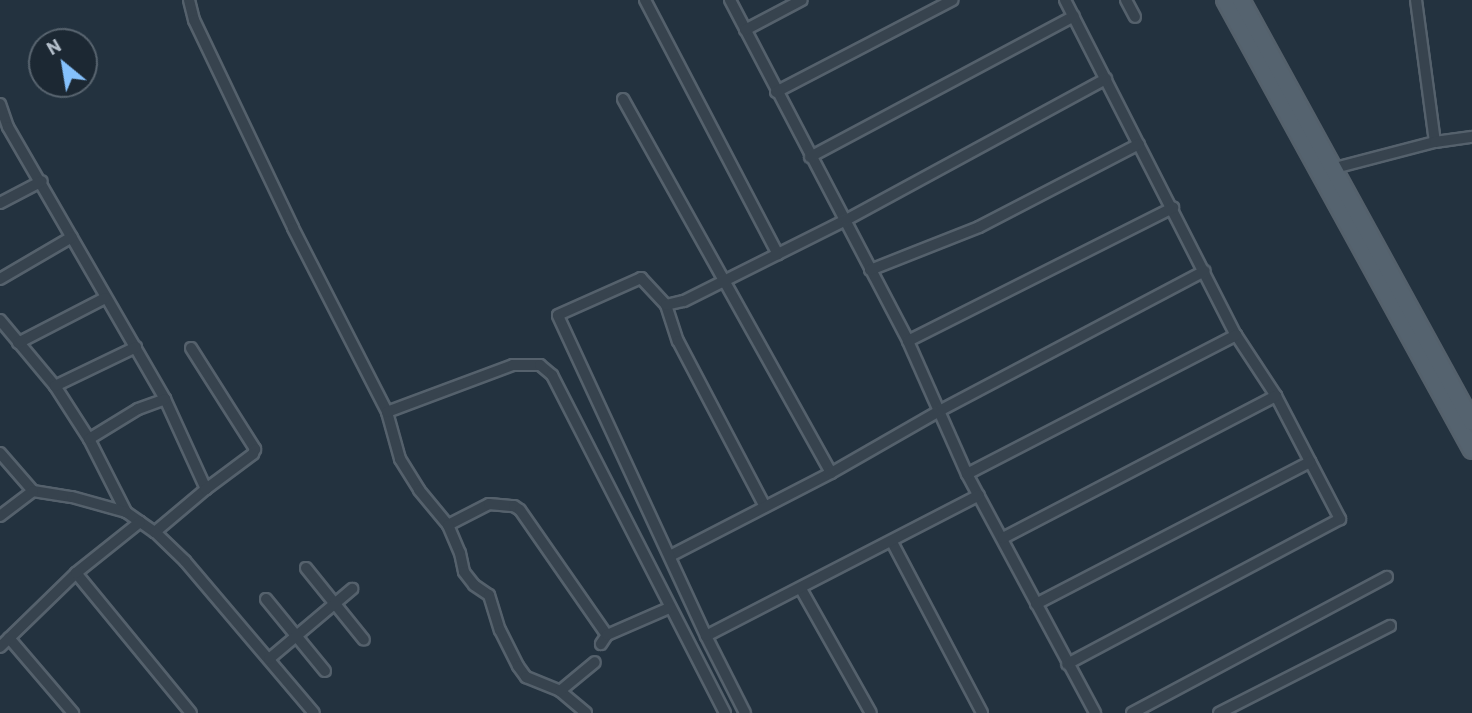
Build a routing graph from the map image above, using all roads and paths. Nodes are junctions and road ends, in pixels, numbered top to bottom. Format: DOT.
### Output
graph roads {
  1 [pos="190,0"];
  2 [pos="645,0"];
  3 [pos="730,0"];
  4 [pos="802,0"];
  5 [pos="953,0"];
  6 [pos="1065,0"];
  7 [pos="1126,0"];
  8 [pos="1225,0"];
  9 [pos="1241,0"];
  10 [pos="1416,0"];
  11 [pos="1074,16"];
  12 [pos="1135,17"];
  13 [pos="745,30"];
  14 [pos="1106,79"];
  15 [pos="776,92"];
  16 [pos="623,99"];
  17 [pos="0,104"];
  18 [pos="4,129"];
  19 [pos="1472,137"];
  20 [pos="1434,142"];
  21 [pos="1139,144"];
  22 [pos="810,157"];
  23 [pos="1331,169"];
  24 [pos="42,181"];
  25 [pos="0,203"];
  26 [pos="1173,208"];
  27 [pos="846,220"];
  28 [pos="72,237"];
  29 [pos="778,254"];
  30 [pos="870,270"];
  31 [pos="1205,271"];
  32 [pos="0,278"];
  33 [pos="723,282"];
  34 [pos="105,298"];
  35 [pos="666,305"];
  36 [pos="0,320"];
  37 [pos="1236,335"];
  38 [pos="908,341"];
  39 [pos="18,342"];
  40 [pos="136,347"];
  41 [pos="191,348"];
  42 [pos="55,386"];
  43 [pos="1276,396"];
  44 [pos="165,399"];
  45 [pos="941,410"];
  46 [pos="387,412"];
  47 [pos="1472,422"];
  48 [pos="89,439"];
  49 [pos="1472,450"];
  50 [pos="0,453"];
  51 [pos="1310,462"];
  52 [pos="831,473"];
  53 [pos="967,474"];
  54 [pos="206,489"];
  55 [pos="33,491"];
  56 [pos="979,495"];
  57 [pos="765,507"];
  58 [pos="126,512"];
  59 [pos="0,516"];
  60 [pos="140,522"];
  61 [pos="447,525"];
  62 [pos="155,532"];
  63 [pos="1003,538"];
  64 [pos="892,542"];
  65 [pos="670,556"];
  66 [pos="306,568"];
  67 [pos="76,573"];
  68 [pos="1387,577"];
  69 [pos="352,589"];
  70 [pos="801,589"];
  71 [pos="266,599"];
  72 [pos="334,604"];
  73 [pos="1036,604"];
  74 [pos="669,608"];
  75 [pos="1390,626"];
  76 [pos="296,636"];
  77 [pos="706,636"];
  78 [pos="9,638"];
  79 [pos="364,640"];
  80 [pos="0,647"];
  81 [pos="269,659"];
  82 [pos="595,662"];
  83 [pos="1067,664"];
  84 [pos="326,671"];
  85 [pos="560,691"];
  86 [pos="74,713"];
  87 [pos="191,713"];
  88 [pos="314,713"];
  89 [pos="586,713"];
  90 [pos="725,713"];
  91 [pos="745,713"];
  92 [pos="871,713"];
  93 [pos="982,713"];
  94 [pos="1095,713"];
  95 [pos="1132,713"];
  96 [pos="1219,713"];
  1 -- 46 [label="street"];
  2 -- 29 [label="street"];
  3 -- 13 [label="street"];
  4 -- 13 [label="street"];
  5 -- 15 [label="street"];
  6 -- 11 [label="street"];
  7 -- 12 [label="street"];
  8 -- 49 [label="main road"];
  9 -- 23 [label="main road"];
  10 -- 20 [label="street"];
  11 -- 14 [label="street"];
  11 -- 22 [label="street"];
  13 -- 15 [label="street"];
  14 -- 21 [label="street"];
  14 -- 27 [label="street"];
  15 -- 22 [label="street"];
  16 -- 33 [label="street"];
  17 -- 18 [label="street"];
  18 -- 24 [label="street"];
  19 -- 20 [label="street"];
  20 -- 23 [label="street"];
  21 -- 26 [label="street"];
  21 -- 30 [label="street"];
  22 -- 27 [label="street"];
  23 -- 47 [label="main road"];
  24 -- 25 [label="street"];
  24 -- 28 [label="street"];
  26 -- 31 [label="street"];
  26 -- 38 [label="street"];
  27 -- 29 [label="street"];
  27 -- 30 [label="street"];
  28 -- 32 [label="street"];
  28 -- 34 [label="street"];
  29 -- 33 [label="street"];
  30 -- 38 [label="street"];
  31 -- 37 [label="street"];
  31 -- 45 [label="street"];
  33 -- 35 [label="street"];
  33 -- 52 [label="street"];
  34 -- 39 [label="street"];
  34 -- 40 [label="street"];
  35 -- 57 [label="street"];
  35 -- 65 [label="street"];
  36 -- 39 [label="street"];
  37 -- 43 [label="street"];
  37 -- 53 [label="street"];
  38 -- 45 [label="street"];
  39 -- 42 [label="street"];
  40 -- 42 [label="street"];
  40 -- 44 [label="street"];
  41 -- 54 [label="street"];
  42 -- 48 [label="street"];
  43 -- 51 [label="street"];
  43 -- 63 [label="street"];
  44 -- 48 [label="street"];
  44 -- 54 [label="street"];
  45 -- 52 [label="street"];
  45 -- 53 [label="street"];
  46 -- 61 [label="street"];
  46 -- 74 [label="street"];
  48 -- 58 [label="street"];
  50 -- 55 [label="street"];
  51 -- 73 [label="street"];
  51 -- 83 [label="street"];
  52 -- 57 [label="street"];
  53 -- 56 [label="street"];
  54 -- 62 [label="street"];
  55 -- 58 [label="street"];
  55 -- 59 [label="street"];
  56 -- 63 [label="street"];
  56 -- 64 [label="street"];
  57 -- 65 [label="street"];
  58 -- 60 [label="street"];
  60 -- 62 [label="street"];
  60 -- 67 [label="street"];
  61 -- 74 [label="street"];
  61 -- 85 [label="street"];
  62 -- 81 [label="street"];
  63 -- 73 [label="street"];
  64 -- 70 [label="street"];
  64 -- 93 [label="street"];
  65 -- 77 [label="street"];
  66 -- 72 [label="street"];
  67 -- 78 [label="street"];
  67 -- 87 [label="street"];
  68 -- 95 [label="street"];
  69 -- 72 [label="street"];
  70 -- 77 [label="street"];
  70 -- 92 [label="street"];
  71 -- 76 [label="street"];
  72 -- 76 [label="street"];
  72 -- 79 [label="street"];
  73 -- 83 [label="street"];
  74 -- 90 [label="street"];
  75 -- 96 [label="street"];
  76 -- 81 [label="street"];
  76 -- 84 [label="street"];
  77 -- 91 [label="street"];
  78 -- 80 [label="street"];
  78 -- 86 [label="street"];
  81 -- 88 [label="street"];
  82 -- 85 [label="street"];
  83 -- 94 [label="street"];
  85 -- 89 [label="street"];
}
